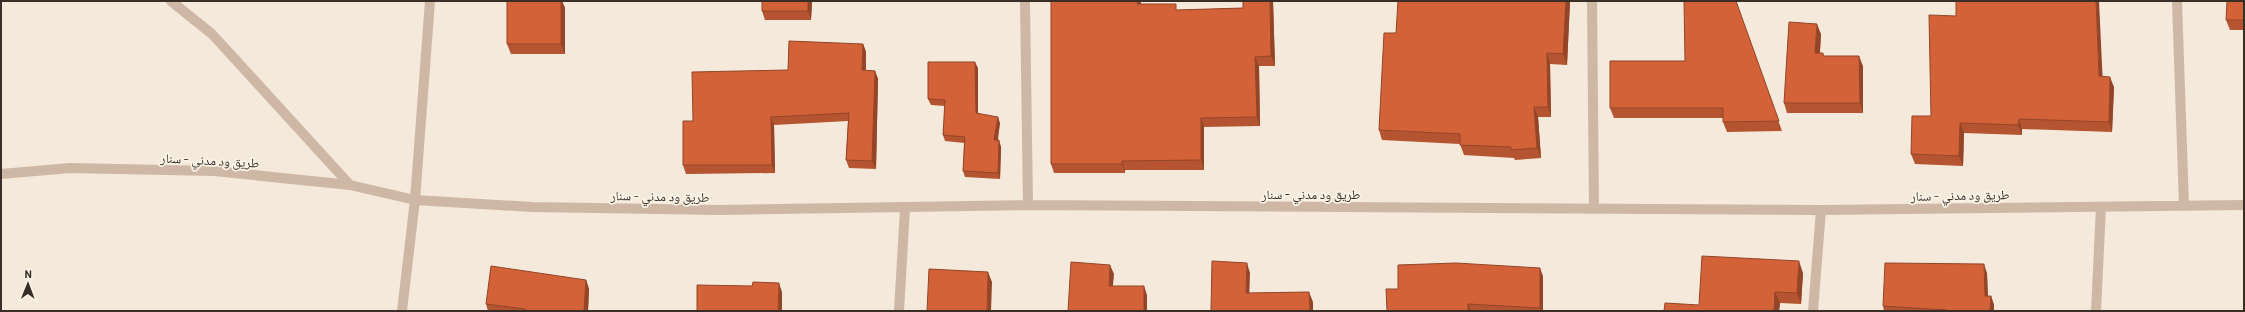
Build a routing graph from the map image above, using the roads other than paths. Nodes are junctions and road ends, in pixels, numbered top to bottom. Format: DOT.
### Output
graph roads {
  1 [pos="171,1"];
  2 [pos="430,1"];
  3 [pos="1025,1"];
  4 [pos="1592,1"];
  5 [pos="2177,1"];
  6 [pos="1,174"];
  7 [pos="350,186"];
  8 [pos="415,200"];
  9 [pos="1028,205"];
  10 [pos="2244,205"];
  11 [pos="2184,206"];
  12 [pos="1594,207"];
  13 [pos="2100,207"];
  14 [pos="905,208"];
  15 [pos="1821,210"];
  16 [pos="402,311"];
  17 [pos="899,311"];
  18 [pos="1813,311"];
  19 [pos="2096,311"];
  1 -- 7 [label="street"];
  2 -- 8 [label="street"];
  3 -- 9 [label="street"];
  4 -- 12 [label="street"];
  5 -- 11 [label="street"];
  6 -- 7 [label="street, طريق ود مدني - سنار"];
  7 -- 8 [label="street, طريق ود مدني - سنار"];
  8 -- 14 [label="street, طريق ود مدني - سنار"];
  8 -- 16 [label="street"];
  9 -- 12 [label="street, طريق ود مدني - سنار"];
  9 -- 14 [label="street, طريق ود مدني - سنار"];
  10 -- 11 [label="street, طريق ود مدني - سنار"];
  11 -- 13 [label="street, طريق ود مدني - سنار"];
  12 -- 15 [label="street, طريق ود مدني - سنار"];
  13 -- 15 [label="street, طريق ود مدني - سنار"];
  13 -- 19 [label="street"];
  14 -- 17 [label="street"];
  15 -- 18 [label="street"];
}
